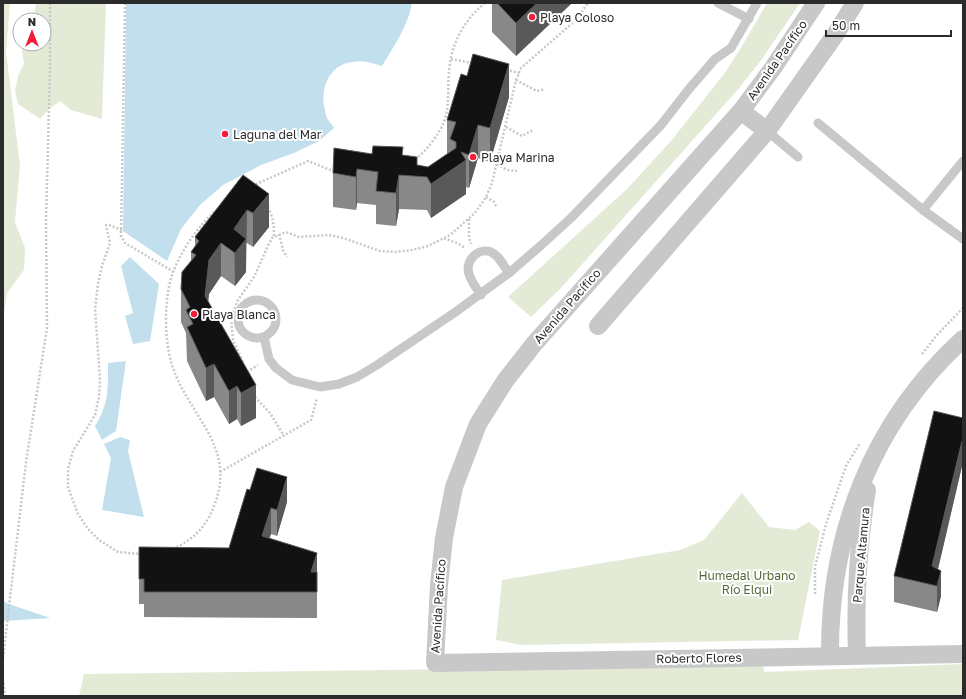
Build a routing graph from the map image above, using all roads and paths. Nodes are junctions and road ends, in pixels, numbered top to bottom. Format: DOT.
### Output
graph roads {
  1 [pos="50,3"];
  2 [pos="125,3"];
  3 [pos="485,3"];
  4 [pos="588,3"];
  5 [pos="718,3"];
  6 [pos="757,3"];
  7 [pos="816,3"];
  8 [pos="855,3"];
  9 [pos="749,18"];
  10 [pos="451,60"];
  11 [pos="474,64"];
  12 [pos="504,70"];
  13 [pos="520,72"];
  14 [pos="516,80"];
  15 [pos="545,89"];
  16 [pos="741,111"];
  17 [pos="818,123"];
  18 [pos="506,127"];
  19 [pos="533,130"];
  20 [pos="767,131"];
  21 [pos="798,157"];
  22 [pos="963,161"];
  23 [pos="410,162"];
  24 [pos="497,164"];
  25 [pos="517,171"];
  26 [pos="340,173"];
  27 [pos="255,184"];
  28 [pos="249,188"];
  29 [pos="259,190"];
  30 [pos="486,197"];
  31 [pos="265,202"];
  32 [pos="221,206"];
  33 [pos="496,206"];
  34 [pos="923,210"];
  35 [pos="469,219"];
  36 [pos="122,230"];
  37 [pos="279,234"];
  38 [pos="274,237"];
  39 [pos="444,238"];
  40 [pos="963,239"];
  41 [pos="475,255"];
  42 [pos="287,257"];
  43 [pos="174,272"];
  44 [pos="509,273"];
  45 [pos="481,295"];
  46 [pos="234,318"];
  47 [pos="598,326"];
  48 [pos="264,337"];
  49 [pos="963,339"];
  50 [pos="269,359"];
  51 [pos="247,372"];
  52 [pos="244,373"];
  53 [pos="320,386"];
  54 [pos="250,392"];
  55 [pos="284,436"];
  56 [pos="874,456"];
  57 [pos="220,472"];
  58 [pos="169,550"];
  59 [pos="146,554"];
  60 [pos="963,654"];
  61 [pos="857,655"];
  62 [pos="830,656"];
  63 [pos="3,658"];
  64 [pos="435,663"];
  65 [pos="3,679"];
  66 [pos="5,696"];
  1 -- 63 [label="path"];
  2 -- 36 [label="path"];
  3 -- 10 [label="path"];
  4 -- 13 [label="path"];
  5 -- 9 [label="lane"];
  6 -- 9 [label="lane"];
  7 -- 16 [label="street, Avenida Pacífico"];
  8 -- 20 [label="street"];
  9 -- 44 [label="lane"];
  10 -- 11 [label="path"];
  10 -- 23 [label="path"];
  12 -- 13 [label="path"];
  13 -- 14 [label="path"];
  14 -- 15 [label="path"];
  14 -- 18 [label="path"];
  16 -- 20 [label="street"];
  16 -- 64 [label="street, Avenida Pacífico"];
  17 -- 34 [label="lane"];
  18 -- 19 [label="path"];
  18 -- 24 [label="path"];
  20 -- 21 [label="lane"];
  20 -- 47 [label="street"];
  22 -- 34 [label="lane"];
  24 -- 25 [label="path"];
  24 -- 30 [label="path"];
  26 -- 27 [label="path"];
  27 -- 28 [label="path"];
  27 -- 29 [label="path"];
  30 -- 33 [label="path"];
  30 -- 35 [label="path"];
  31 -- 38 [label="path"];
  32 -- 43 [label="path"];
  34 -- 40 [label="lane"];
  35 -- 39 [label="path"];
  35 -- 41 [label="path"];
  36 -- 43 [label="path"];
  36 -- 59 [label="path"];
  37 -- 38 [label="path"];
  37 -- 39 [label="path"];
  37 -- 42 [label="path"];
  38 -- 46 [label="path"];
  39 -- 41 [label="path"];
  41 -- 44 [label="lane"];
  41 -- 45 [label="lane"];
  43 -- 57 [label="path"];
  44 -- 45 [label="lane"];
  45 -- 53 [label="lane"];
  46 -- 48 [label="lane"];
  46 -- 48 [label="lane"];
  46 -- 51 [label="path"];
  48 -- 50 [label="lane"];
  49 -- 56 [label="street, Parque Altamura"];
  50 -- 51 [label="path"];
  50 -- 53 [label="lane"];
  51 -- 52 [label="path"];
  53 -- 55 [label="path"];
  54 -- 55 [label="path"];
  55 -- 57 [label="path"];
  56 -- 61 [label="street, Parque Altamura"];
  56 -- 62 [label="street, Parque Altamura"];
  57 -- 58 [label="path"];
  60 -- 61 [label="street, Roberto Flores"];
  61 -- 62 [label="street, Roberto Flores"];
  62 -- 64 [label="street, Roberto Flores"];
  65 -- 66 [label="path"];
}
